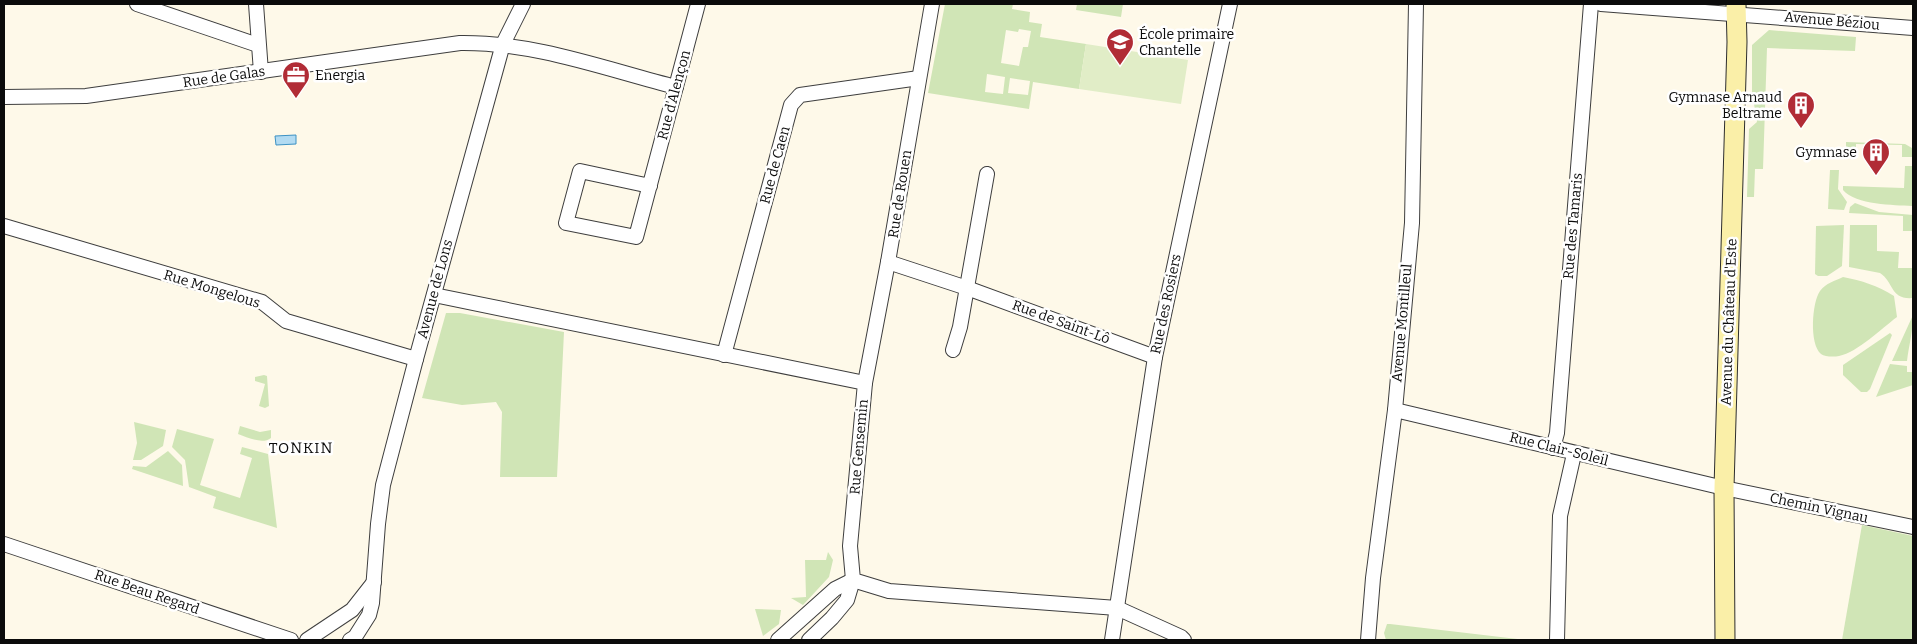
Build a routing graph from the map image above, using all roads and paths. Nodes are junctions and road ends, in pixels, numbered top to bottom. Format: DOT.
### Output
graph roads {
  1 [pos="136,4"];
  2 [pos="256,4"];
  3 [pos="523,4"];
  4 [pos="698,4"];
  5 [pos="932,4"];
  6 [pos="1230,4"];
  7 [pos="1416,4"];
  8 [pos="1591,4"];
  9 [pos="1601,4"];
  10 [pos="1736,9"];
  11 [pos="1913,28"];
  12 [pos="258,44"];
  13 [pos="503,44"];
  14 [pos="261,72"];
  15 [pos="919,78"];
  16 [pos="676,87"];
  17 [pos="4,98"];
  18 [pos="987,174"];
  19 [pos="650,186"];
  20 [pos="4,226"];
  21 [pos="888,262"];
  22 [pos="968,288"];
  23 [pos="434,295"];
  24 [pos="952,350"];
  25 [pos="724,355"];
  26 [pos="1155,357"];
  27 [pos="416,359"];
  28 [pos="865,383"];
  29 [pos="1394,410"];
  30 [pos="1553,448"];
  31 [pos="1574,454"];
  32 [pos="1724,488"];
  33 [pos="1913,527"];
  34 [pos="4,544"];
  35 [pos="853,580"];
  36 [pos="375,582"];
  37 [pos="1117,608"];
  38 [pos="291,640"];
  39 [pos="307,640"];
  40 [pos="350,640"];
  41 [pos="778,640"];
  42 [pos="808,640"];
  43 [pos="1112,640"];
  44 [pos="1184,640"];
  45 [pos="1368,640"];
  46 [pos="1557,640"];
  47 [pos="1726,640"];
  1 -- 12 [label="street"];
  2 -- 12 [label="street"];
  3 -- 13 [label="street, Avenue de Lons"];
  4 -- 16 [label="street, Rue d'Alençon"];
  5 -- 15 [label="street, Rue de Rouen"];
  6 -- 26 [label="street, Rue des Rosiers"];
  7 -- 29 [label="street, Avenue Montilleul"];
  8 -- 30 [label="street, Rue des Tamaris"];
  9 -- 10 [label="street, Avenue Béziou"];
  10 -- 11 [label="street, Avenue Béziou"];
  10 -- 32 [label="street, Avenue du Château d'Este"];
  12 -- 14 [label="street"];
  13 -- 14 [label="street, Rue de Galas"];
  13 -- 16 [label="street, Rue de Galas"];
  13 -- 23 [label="street, Avenue de Lons"];
  14 -- 17 [label="street, Rue de Galas"];
  15 -- 21 [label="street, Rue de Rouen"];
  15 -- 25 [label="street, Rue de Caen"];
  16 -- 19 [label="street, Rue d'Alençon"];
  18 -- 22 [label="street"];
  19 -- 19 [label="street, Rue d'Alençon"];
  20 -- 27 [label="street, Rue Mongelous"];
  21 -- 22 [label="street, Rue de Saint-Lô"];
  21 -- 28 [label="street, Rue de Rouen"];
  22 -- 24 [label="street"];
  22 -- 26 [label="street, Rue de Saint-Lô"];
  23 -- 25 [label="street, Rue Gensemin"];
  23 -- 27 [label="street, Avenue de Lons"];
  25 -- 28 [label="street, Rue Gensemin"];
  26 -- 37 [label="street, Rue des Rosiers"];
  27 -- 36 [label="street, Avenue de Lons"];
  28 -- 35 [label="street, Rue Gensemin"];
  29 -- 30 [label="street, Rue Clair-Soleil"];
  29 -- 45 [label="street, Avenue Montilleul"];
  30 -- 31 [label="street, Rue Clair-Soleil"];
  31 -- 32 [label="street, Rue Clair-Soleil"];
  31 -- 46 [label="street"];
  32 -- 33 [label="street, Chemin Vignau"];
  32 -- 47 [label="street, Avenue du Château d'Este"];
  34 -- 38 [label="street, Rue Beau Regard"];
  35 -- 37 [label="street"];
  35 -- 41 [label="street"];
  35 -- 42 [label="street"];
  36 -- 39 [label="street"];
  36 -- 40 [label="street, Avenue de Lons"];
  37 -- 43 [label="street, Rue des Rosiers"];
  37 -- 44 [label="street"];
}
